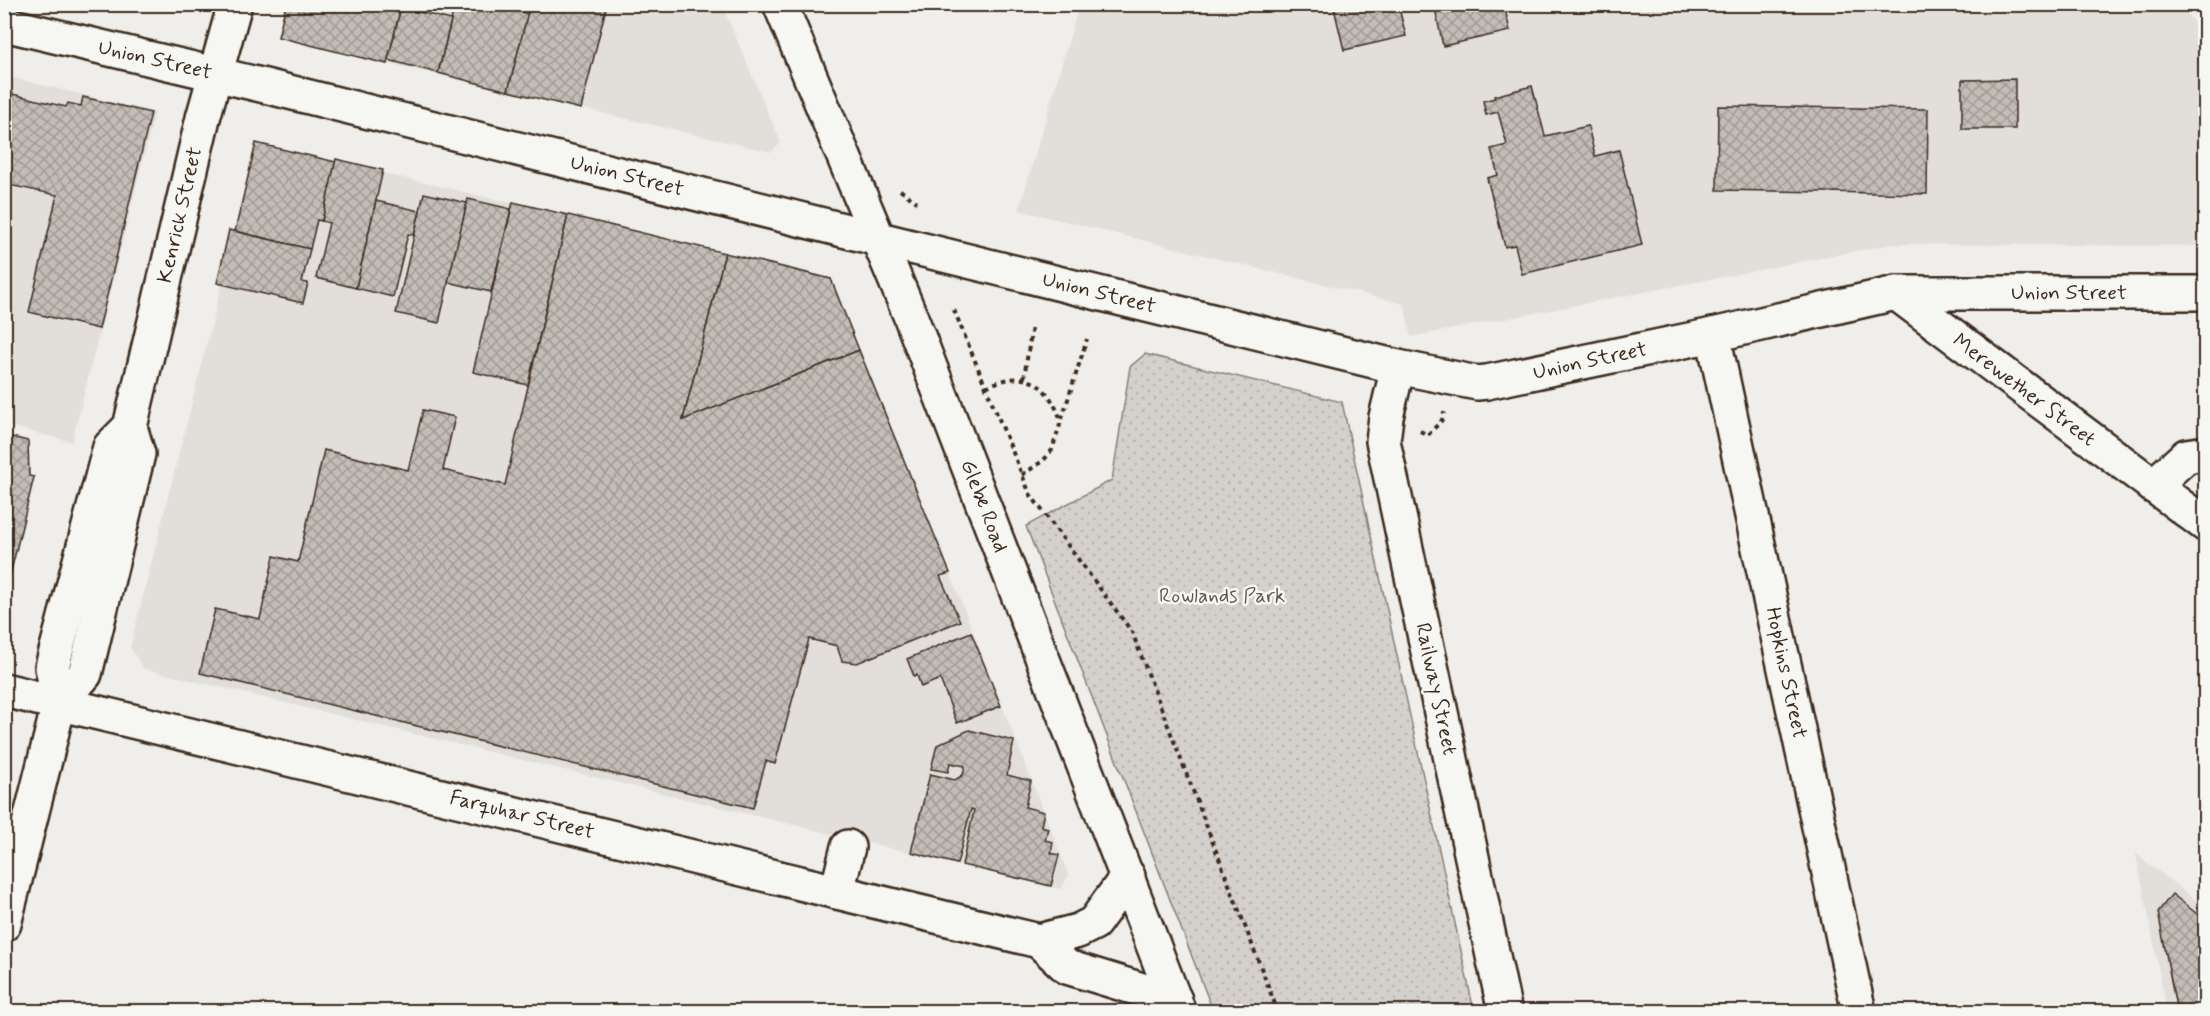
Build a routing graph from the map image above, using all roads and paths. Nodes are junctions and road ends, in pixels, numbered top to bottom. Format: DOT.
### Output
graph roads {
  1 [pos="235,4"];
  2 [pos="780,4"];
  3 [pos="4,24"];
  4 [pos="215,74"];
  5 [pos="900,190"];
  6 [pos="917,202"];
  7 [pos="879,239"];
  8 [pos="1896,293"];
  9 [pos="2205,293"];
  10 [pos="954,310"];
  11 [pos="1032,327"];
  12 [pos="1713,336"];
  13 [pos="1086,339"];
  14 [pos="1398,367"];
  15 [pos="1024,378"];
  16 [pos="986,387"];
  17 [pos="1445,405"];
  18 [pos="1061,422"];
  19 [pos="1428,435"];
  20 [pos="2205,453"];
  21 [pos="1022,475"];
  22 [pos="2153,486"];
  23 [pos="2205,525"];
  24 [pos="4,690"];
  25 [pos="59,704"];
  26 [pos="848,847"];
  27 [pos="1128,876"];
  28 [pos="837,892"];
  29 [pos="4,924"];
  30 [pos="1039,941"];
  31 [pos="1177,1006"];
  32 [pos="1278,1011"];
  33 [pos="1505,1011"];
  34 [pos="1859,1011"];
  1 -- 4 [label="street, Kenrick Street"];
  2 -- 7 [label="street, Glebe Road"];
  3 -- 4 [label="street, Union Street"];
  4 -- 7 [label="street, Union Street"];
  4 -- 25 [label="street, Kenrick Street"];
  5 -- 6 [label="path"];
  7 -- 14 [label="street, Union Street"];
  7 -- 27 [label="street, Glebe Road"];
  8 -- 9 [label="street, Union Street"];
  8 -- 12 [label="street, Union Street"];
  8 -- 22 [label="street, Merewether Street"];
  10 -- 16 [label="path"];
  11 -- 15 [label="path"];
  12 -- 14 [label="street, Union Street"];
  12 -- 34 [label="street, Hopkins Street"];
  13 -- 18 [label="path"];
  14 -- 33 [label="street, Railway Street"];
  15 -- 16 [label="path"];
  15 -- 18 [label="path"];
  16 -- 21 [label="path"];
  17 -- 19 [label="path"];
  18 -- 21 [label="path"];
  20 -- 22 [label="street"];
  21 -- 32 [label="path"];
  22 -- 23 [label="street, Merewether Street"];
  24 -- 25 [label="street, Farquhar Street"];
  25 -- 28 [label="street, Farquhar Street"];
  25 -- 29 [label="street, Kenrick Street"];
  26 -- 28 [label="street"];
  27 -- 30 [label="street, Farquhar Street"];
  27 -- 31 [label="street, Glebe Road"];
  28 -- 30 [label="street, Farquhar Street"];
  30 -- 31 [label="street, Farquhar Street"];
}
